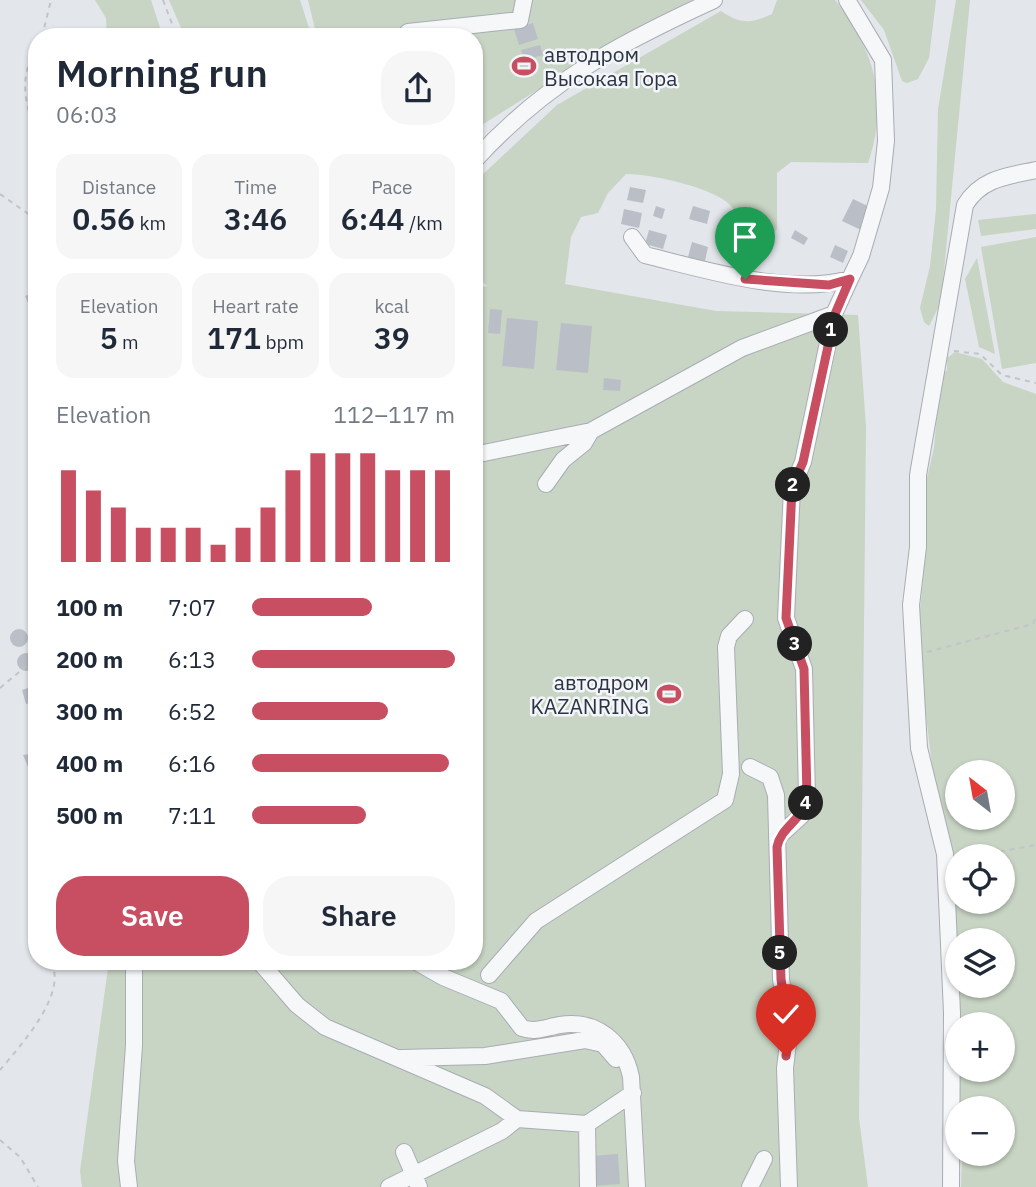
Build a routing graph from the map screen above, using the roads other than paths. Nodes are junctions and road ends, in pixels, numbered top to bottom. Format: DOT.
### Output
graph roads {
  1 [pos="524,0"];
  2 [pos="714,0"];
  3 [pos="847,0"];
  4 [pos="445,28"];
  5 [pos="483,152"];
  6 [pos="1036,170"];
  7 [pos="632,237"];
  8 [pos="850,279"];
  9 [pos="835,314"];
  10 [pos="591,431"];
  11 [pos="483,453"];
  12 [pos="546,484"];
  13 [pos="745,619"];
  14 [pos="750,767"];
  15 [pos="778,837"];
  16 [pos="134,970"];
  17 [pos="267,970"];
  18 [pos="431,970"];
  19 [pos="489,975"];
  20 [pos="395,1058"];
  21 [pos="629,1095"];
  22 [pos="517,1119"];
  23 [pos="587,1124"];
  24 [pos="404,1152"];
  25 [pos="764,1159"];
  26 [pos="416,1181"];
  27 [pos="129,1187"];
  28 [pos="389,1187"];
  29 [pos="588,1187"];
  30 [pos="637,1187"];
  31 [pos="750,1187"];
  32 [pos="789,1187"];
  33 [pos="951,1187"];
  1 -- 4 [label="lane"];
  2 -- 5 [label="lane"];
  3 -- 8 [label="lane"];
  6 -- 33 [label="lane"];
  7 -- 8 [label="lane"];
  8 -- 9 [label="lane"];
  9 -- 10 [label="lane"];
  9 -- 15 [label="lane"];
  10 -- 11 [label="lane"];
  10 -- 12 [label="lane"];
  13 -- 19 [label="lane"];
  14 -- 15 [label="lane"];
  15 -- 32 [label="lane"];
  16 -- 27 [label="lane"];
  17 -- 20 [label="lane"];
  18 -- 21 [label="lane"];
  20 -- 21 [label="lane"];
  20 -- 22 [label="lane"];
  21 -- 23 [label="lane"];
  21 -- 30 [label="lane"];
  22 -- 23 [label="lane"];
  22 -- 26 [label="lane"];
  23 -- 29 [label="lane"];
  24 -- 26 [label="lane"];
  25 -- 31 [label="lane"];
  26 -- 28 [label="lane"];
}
